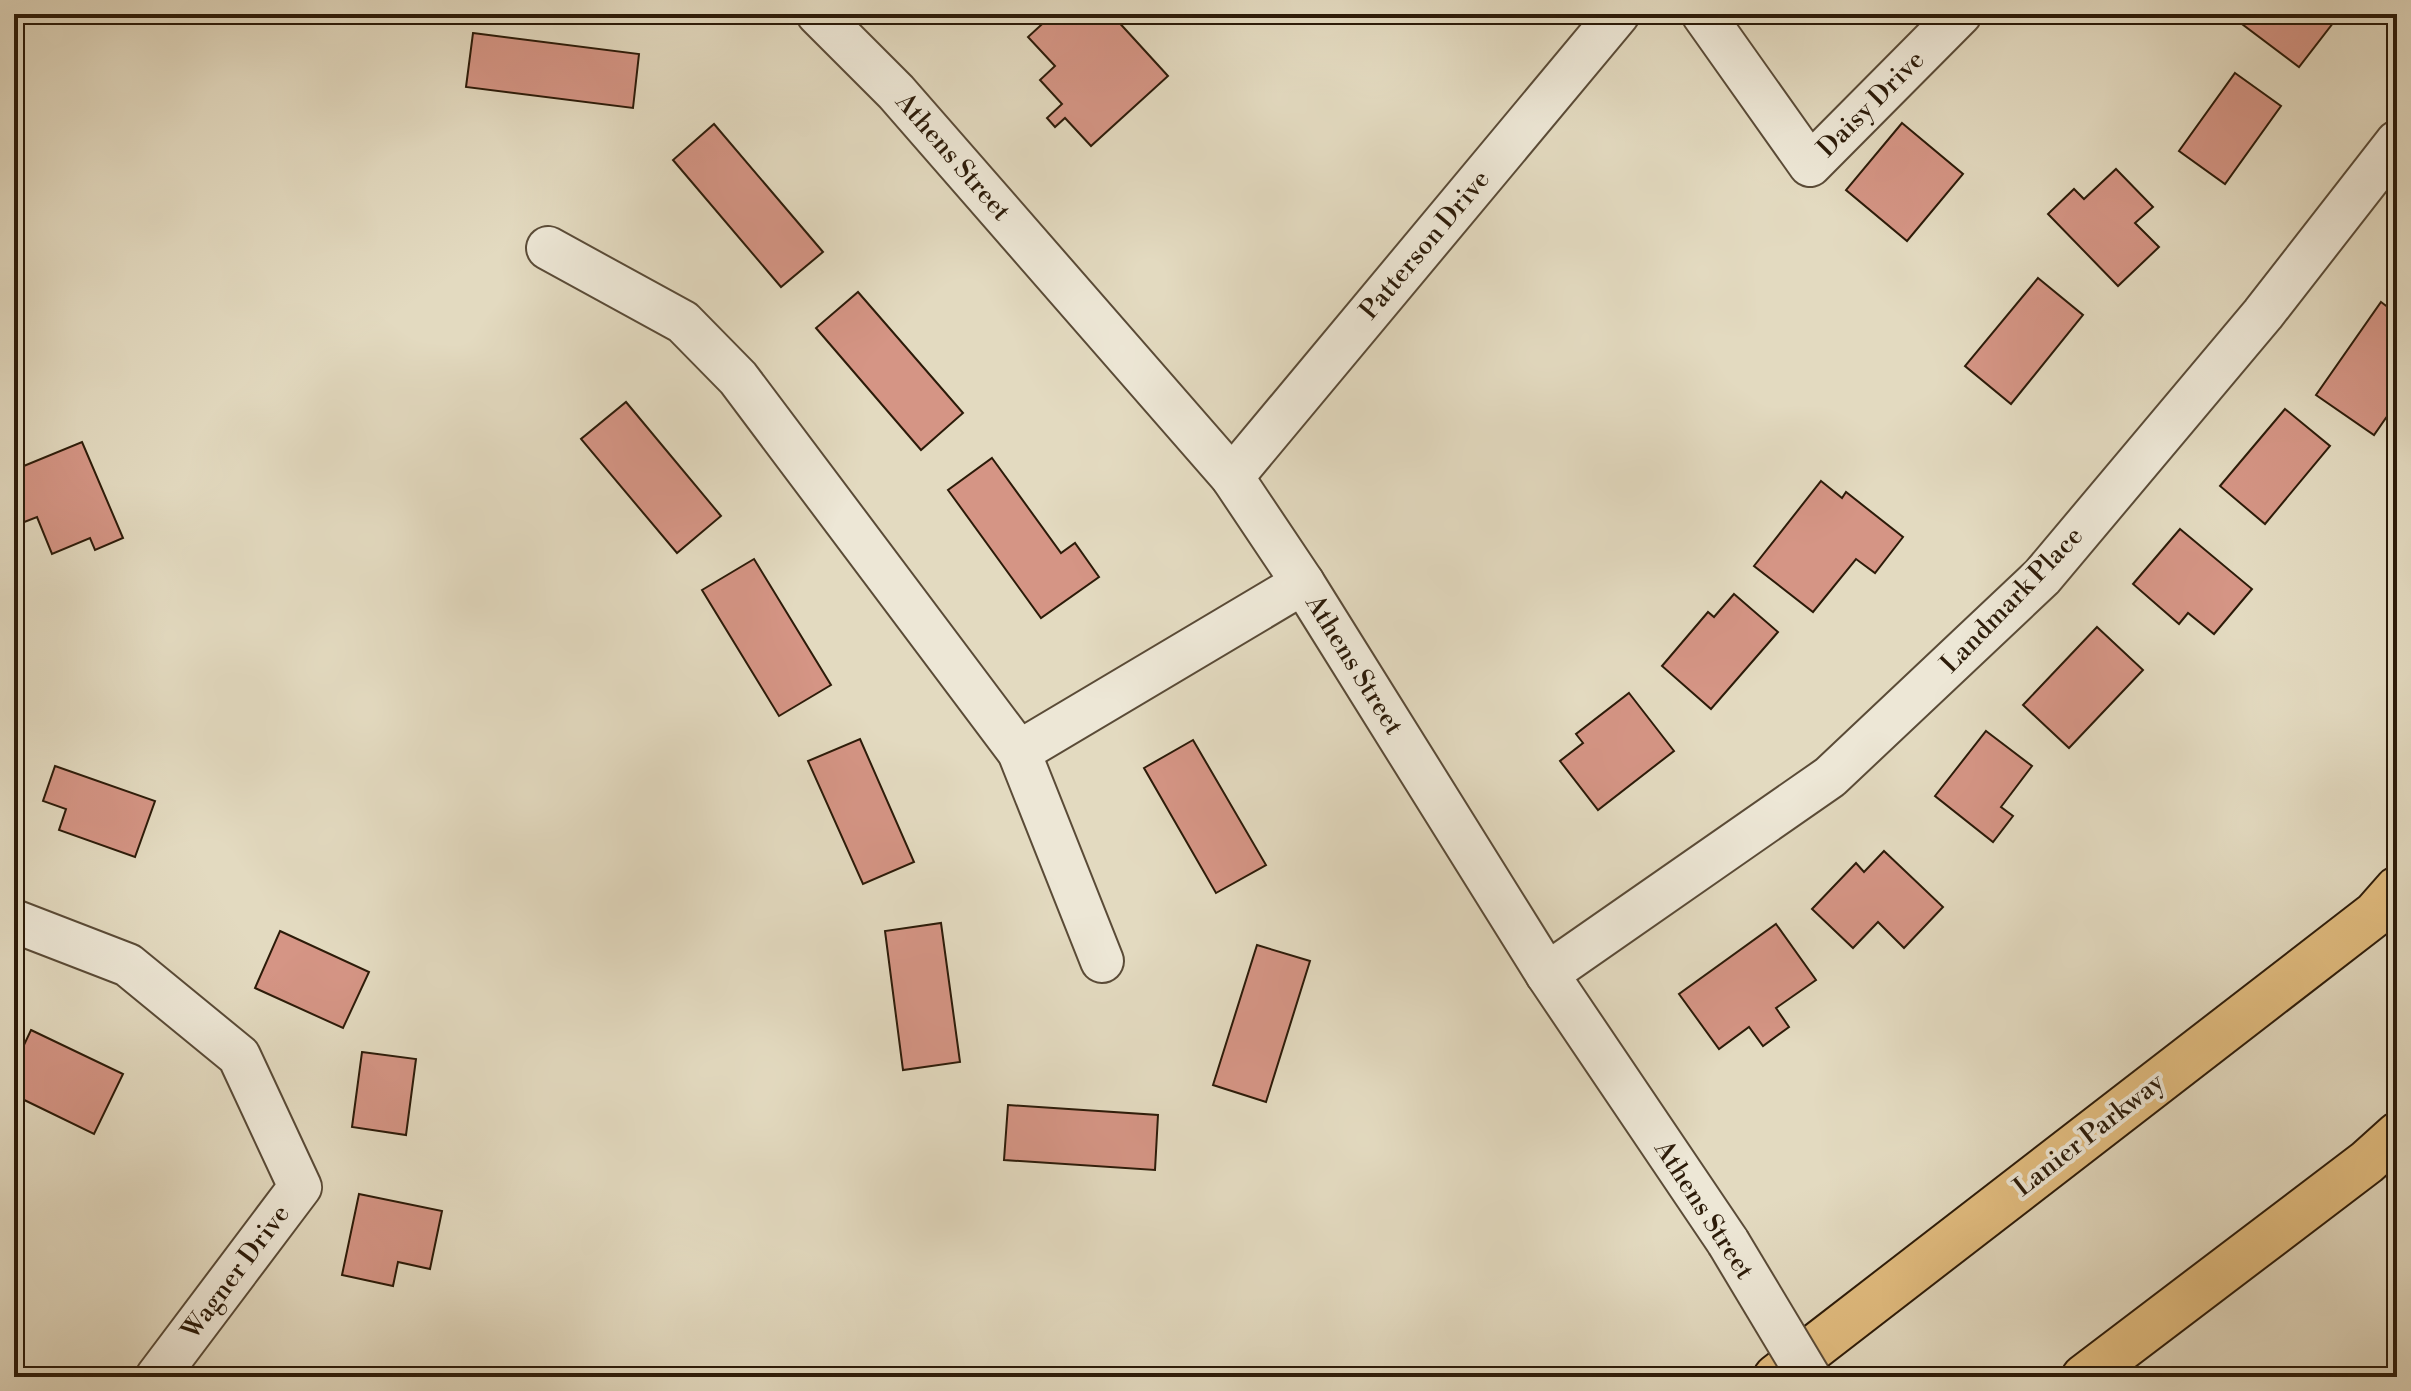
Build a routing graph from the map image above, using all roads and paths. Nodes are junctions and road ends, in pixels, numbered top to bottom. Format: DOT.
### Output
graph roads {
  1 [pos="818,14"];
  2 [pos="1618,14"];
  3 [pos="1703,14"];
  4 [pos="1960,14"];
  5 [pos="2397,142"];
  6 [pos="548,248"];
  7 [pos="1232,477"];
  8 [pos="1303,583"];
  9 [pos="1019,752"];
  10 [pos="2397,889"];
  11 [pos="14,921"];
  12 [pos="1102,961"];
  13 [pos="1547,974"];
  14 [pos="2397,1135"];
  15 [pos="157,1377"];
  16 [pos="1776,1377"];
  17 [pos="1809,1377"];
  18 [pos="2084,1377"];
  1 -- 7 [label="street, Athens Street"];
  2 -- 7 [label="street, Patterson Drive"];
  3 -- 4 [label="street, Daisy Drive"];
  5 -- 13 [label="street, Landmark Place"];
  6 -- 9 [label="street"];
  7 -- 8 [label="street, Athens Street"];
  8 -- 9 [label="street"];
  8 -- 13 [label="street, Athens Street"];
  9 -- 12 [label="street"];
  10 -- 16 [label="highway, Lanier Parkway"];
  11 -- 15 [label="street, Wagner Drive"];
  13 -- 17 [label="street, Athens Street, bridge"];
  14 -- 18 [label="highway"];
}
